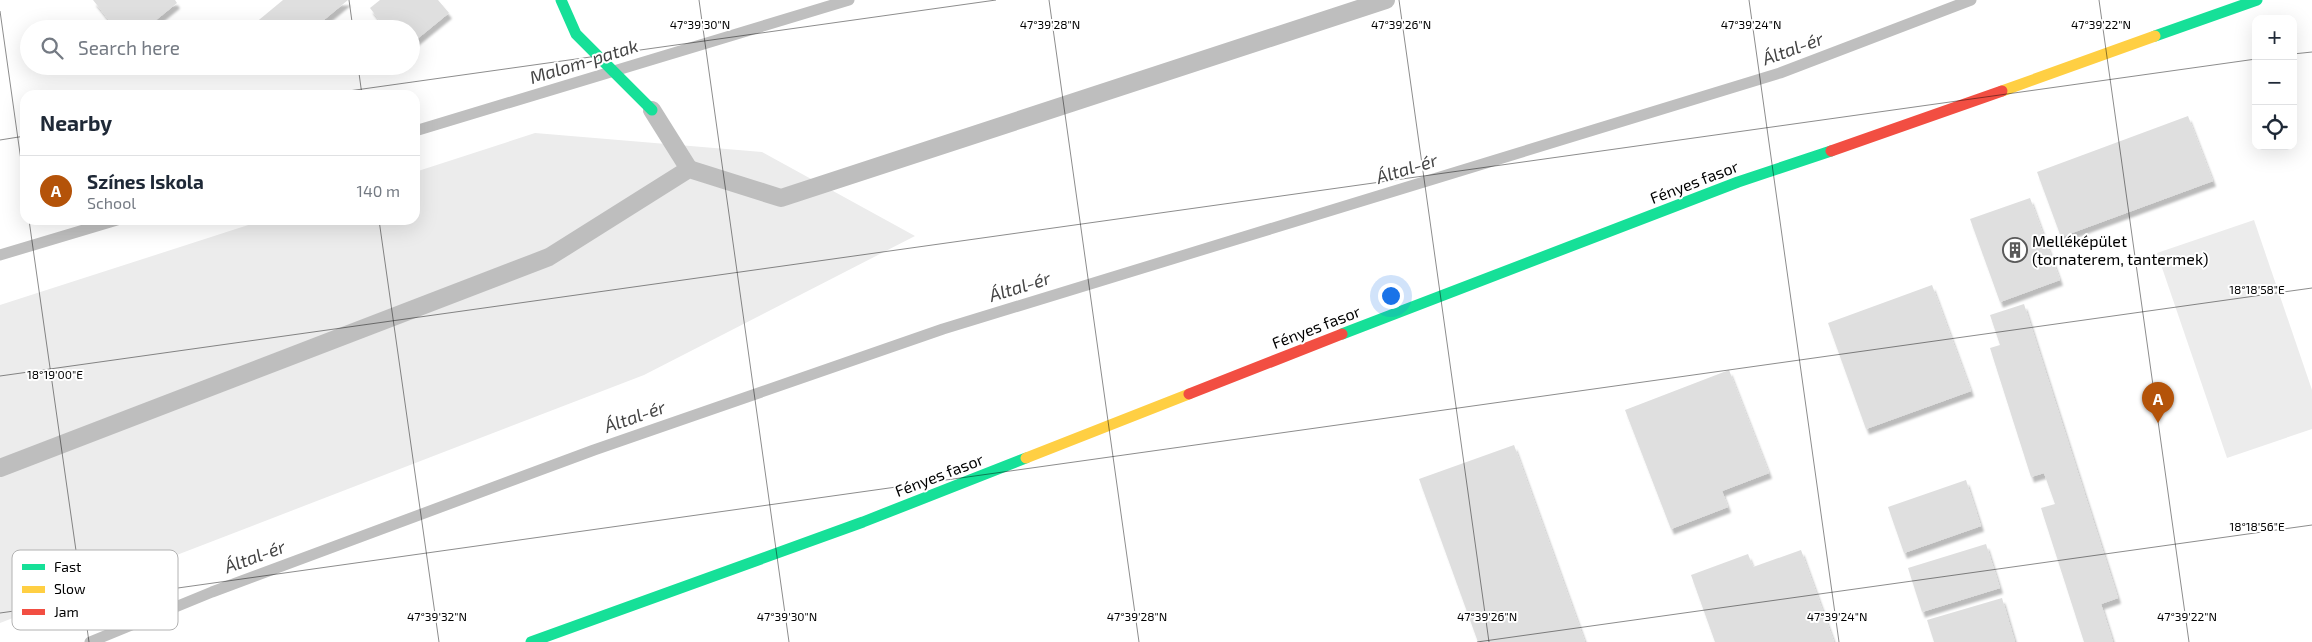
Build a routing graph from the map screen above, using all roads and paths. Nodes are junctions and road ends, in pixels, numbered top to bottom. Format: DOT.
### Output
graph roads {
  1 [pos="561,0"];
  2 [pos="1386,0"];
  3 [pos="2257,0"];
  4 [pos="652,110"];
  5 [pos="689,169"];
  6 [pos="0,468"];
  7 [pos="531,642"];
  1 -- 4 [label="street"];
  2 -- 5 [label="lane"];
  3 -- 7 [label="street, Fényes fasor"];
  4 -- 5 [label="lane"];
  5 -- 6 [label="lane"];
}
